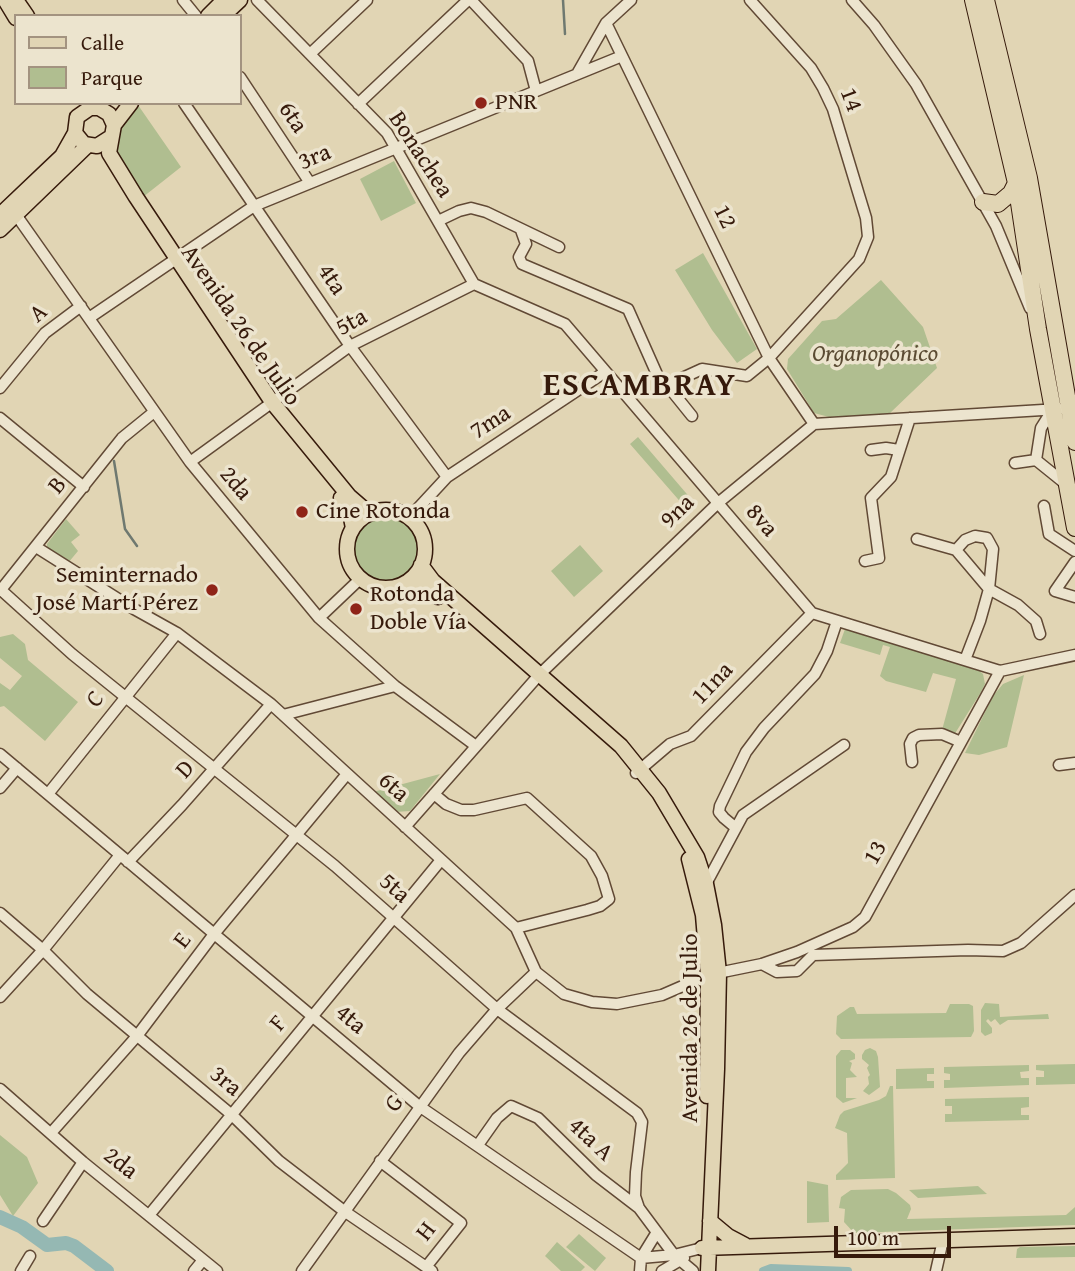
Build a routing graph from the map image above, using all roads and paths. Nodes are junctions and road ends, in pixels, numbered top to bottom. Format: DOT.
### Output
graph roads {
  1 [pos="183,0"];
  2 [pos="224,0"];
  3 [pos="240,0"];
  4 [pos="257,0"];
  5 [pos="367,0"];
  6 [pos="469,0"];
  7 [pos="631,0"];
  8 [pos="750,0"];
  9 [pos="852,0"];
  10 [pos="972,0"];
  11 [pos="986,0"];
  12 [pos="194,14"];
  13 [pos="210,14"];
  14 [pos="225,14"];
  15 [pos="606,23"];
  16 [pos="310,54"];
  17 [pos="622,56"];
  18 [pos="577,74"];
  19 [pos="242,80"];
  20 [pos="536,91"];
  21 [pos="358,104"];
  22 [pos="69,105"];
  23 [pos="98,105"];
  24 [pos="130,105"];
  25 [pos="185,105"];
  26 [pos="77,117"];
  27 [pos="112,131"];
  28 [pos="75,133"];
  29 [pos="90,146"];
  30 [pos="396,148"];
  31 [pos="310,183"];
  32 [pos="1016,183"];
  33 [pos="983,202"];
  34 [pos="254,205"];
  35 [pos="9,212"];
  36 [pos="438,222"];
  37 [pos="0,230"];
  38 [pos="530,240"];
  39 [pos="559,247"];
  40 [pos="172,261"];
  41 [pos="474,284"];
  42 [pos="81,306"];
  43 [pos="89,318"];
  44 [pos="1038,329"];
  45 [pos="350,346"];
  46 [pos="769,358"];
  47 [pos="606,372"];
  48 [pos="667,385"];
  49 [pos="0,388"];
  50 [pos="269,405"];
  51 [pos="1061,408"];
  52 [pos="154,412"];
  53 [pos="692,416"];
  54 [pos="0,418"];
  55 [pos="910,418"];
  56 [pos="814,424"];
  57 [pos="1075,442"];
  58 [pos="871,450"];
  59 [pos="899,450"];
  60 [pos="1036,460"];
  61 [pos="190,462"];
  62 [pos="1014,463"];
  63 [pos="447,477"];
  64 [pos="1067,485"];
  65 [pos="84,487"];
  66 [pos="718,503"];
  67 [pos="1044,506"];
  68 [pos="372,513"];
  69 [pos="409,519"];
  70 [pos="353,528"];
  71 [pos="1075,528"];
  72 [pos="917,539"];
  73 [pos="36,547"];
  74 [pos="956,550"];
  75 [pos="1075,551"];
  76 [pos="865,561"];
  77 [pos="1075,562"];
  78 [pos="421,565"];
  79 [pos="360,579"];
  80 [pos="405,583"];
  81 [pos="989,589"];
  82 [pos="0,590"];
  83 [pos="1075,597"];
  84 [pos="812,613"];
  85 [pos="319,618"];
  86 [pos="837,621"];
  87 [pos="177,633"];
  88 [pos="1040,634"];
  89 [pos="1075,655"];
  90 [pos="965,660"];
  91 [pos="1000,671"];
  92 [pos="536,678"];
  93 [pos="395,686"];
  94 [pos="126,697"];
  95 [pos="271,704"];
  96 [pos="283,715"];
  97 [pos="961,742"];
  98 [pos="844,745"];
  99 [pos="476,746"];
  100 [pos="0,754"];
  101 [pos="912,762"];
  102 [pos="1075,764"];
  103 [pos="1059,765"];
  104 [pos="17,768"];
  105 [pos="214,769"];
  106 [pos="639,771"];
  107 [pos="347,774"];
  108 [pos="0,788"];
  109 [pos="48,794"];
  110 [pos="434,794"];
  111 [pos="405,827"];
  112 [pos="736,828"];
  113 [pos="295,836"];
  114 [pos="124,858"];
  115 [pos="441,860"];
  116 [pos="706,884"];
  117 [pos="1075,895"];
  118 [pos="0,913"];
  119 [pos="394,918"];
  120 [pos="516,928"];
  121 [pos="214,934"];
  122 [pos="43,950"];
  123 [pos="762,964"];
  124 [pos="536,972"];
  125 [pos="713,974"];
  126 [pos="0,997"];
  127 [pos="497,1009"];
  128 [pos="313,1017"];
  129 [pos="137,1036"];
  130 [pos="0,1089"];
  131 [pos="419,1106"];
  132 [pos="232,1115"];
  133 [pos="51,1133"];
  134 [pos="478,1145"];
  135 [pos="380,1161"];
  136 [pos="83,1162"];
  137 [pos="639,1208"];
  138 [pos="344,1211"];
  139 [pos="150,1214"];
  140 [pos="43,1221"];
  141 [pos="710,1221"];
  142 [pos="657,1232"];
  143 [pos="1075,1236"];
  144 [pos="943,1240"];
  145 [pos="746,1246"];
  146 [pos="706,1248"];
  147 [pos="30,1256"];
  148 [pos="641,1258"];
  149 [pos="677,1258"];
  150 [pos="203,1260"];
  151 [pos="429,1269"];
  152 [pos="936,1269"];
  153 [pos="21,1271"];
  154 [pos="194,1271"];
  155 [pos="216,1271"];
  156 [pos="302,1271"];
  157 [pos="640,1271"];
  158 [pos="662,1271"];
  159 [pos="692,1271"];
  160 [pos="702,1271"];
  161 [pos="709,1271"];
  1 -- 12 [label="street"];
  2 -- 13 [label="main road"];
  3 -- 14 [label="main road"];
  4 -- 16 [label="street, Bonachea"];
  5 -- 16 [label="street"];
  6 -- 20 [label="street"];
  6 -- 21 [label="street"];
  7 -- 15 [label="street"];
  8 -- 46 [label="street, 14"];
  9 -- 33 [label="street"];
  10 -- 32 [label="highway"];
  11 -- 51 [label="highway"];
  15 -- 17 [label="street, 12"];
  15 -- 18 [label="street"];
  16 -- 21 [label="street, Bonachea"];
  17 -- 18 [label="street, 3ra"];
  17 -- 46 [label="street, 12"];
  18 -- 20 [label="street, 3ra"];
  19 -- 31 [label="street, 6ta"];
  20 -- 30 [label="street, 3ra"];
  21 -- 30 [label="street, Bonachea"];
  22 -- 26 [label="main road"];
  23 -- 26 [label="main road"];
  23 -- 27 [label="main road"];
  24 -- 27 [label="main road"];
  25 -- 34 [label="street, 4ta"];
  26 -- 28 [label="main road"];
  27 -- 29 [label="main road"];
  27 -- 40 [label="main road, Avenida 26 de Julio"];
  28 -- 29 [label="main road"];
  28 -- 35 [label="main road"];
  29 -- 35 [label="main road"];
  29 -- 40 [label="main road, Avenida 26 de Julio"];
  30 -- 31 [label="street, 3ra"];
  30 -- 36 [label="street, Bonachea"];
  31 -- 34 [label="street, 3ra"];
  32 -- 33 [label="highway"];
  32 -- 44 [label="highway"];
  33 -- 44 [label="street"];
  34 -- 40 [label="street, 3ra"];
  34 -- 45 [label="street, 4ta"];
  35 -- 37 [label="main road"];
  35 -- 42 [label="street, 2da"];
  36 -- 38 [label="street"];
  36 -- 41 [label="street, Bonachea"];
  38 -- 39 [label="street"];
  38 -- 48 [label="street"];
  40 -- 43 [label="street, 3ra"];
  40 -- 50 [label="main road, Avenida 26 de Julio"];
  41 -- 45 [label="street, 5ta"];
  41 -- 47 [label="street, 8va"];
  42 -- 43 [label="street, 2da"];
  42 -- 49 [label="street, A"];
  43 -- 52 [label="street, 2da"];
  44 -- 51 [label="highway"];
  45 -- 50 [label="street, 5ta"];
  45 -- 63 [label="street, 4ta"];
  46 -- 48 [label="street"];
  46 -- 56 [label="street, 12"];
  47 -- 63 [label="street, 7ma"];
  47 -- 66 [label="street, 8va"];
  48 -- 53 [label="street"];
  50 -- 61 [label="street, 5ta"];
  50 -- 68 [label="main road, Avenida 26 de Julio"];
  50 -- 70 [label="main road, Avenida 26 de Julio"];
  51 -- 55 [label="street"];
  51 -- 57 [label="highway"];
  51 -- 60 [label="street"];
  51 -- 64 [label="highway"];
  52 -- 61 [label="street, 2da"];
  52 -- 65 [label="street, B"];
  54 -- 65 [label="street"];
  55 -- 56 [label="street"];
  55 -- 59 [label="street"];
  56 -- 66 [label="street, 9na"];
  58 -- 59 [label="street"];
  59 -- 76 [label="street"];
  60 -- 62 [label="street"];
  60 -- 64 [label="street"];
  61 -- 85 [label="street, 2da"];
  63 -- 69 [label="street, 7ma"];
  64 -- 71 [label="highway"];
  65 -- 73 [label="street, B"];
  66 -- 84 [label="street, 8va"];
  66 -- 92 [label="street, 9na"];
  67 -- 75 [label="street"];
  68 -- 69 [label="main road"];
  68 -- 70 [label="main road"];
  69 -- 78 [label="main road"];
  70 -- 79 [label="main road"];
  72 -- 74 [label="street"];
  73 -- 82 [label="street, B"];
  73 -- 87 [label="street, 6ta"];
  74 -- 81 [label="street"];
  74 -- 81 [label="street"];
  77 -- 83 [label="street"];
  78 -- 80 [label="main road"];
  78 -- 92 [label="main road, Avenida 26 de Julio"];
  79 -- 80 [label="main road"];
  79 -- 85 [label="street"];
  80 -- 92 [label="main road, Avenida 26 de Julio"];
  81 -- 88 [label="street"];
  81 -- 90 [label="street"];
  82 -- 94 [label="street, 5ta"];
  84 -- 86 [label="street"];
  84 -- 106 [label="street, 11na"];
  85 -- 93 [label="street, 2da"];
  86 -- 90 [label="street"];
  86 -- 112 [label="street"];
  87 -- 94 [label="street, C"];
  87 -- 95 [label="street, 6ta"];
  89 -- 91 [label="street"];
  90 -- 91 [label="street"];
  91 -- 97 [label="street, 13"];
  92 -- 99 [label="street, 9na"];
  92 -- 106 [label="main road, Avenida 26 de Julio"];
  93 -- 96 [label="street"];
  93 -- 99 [label="street, 2da"];
  94 -- 105 [label="street, 5ta"];
  94 -- 109 [label="street, C"];
  95 -- 96 [label="street, 6ta"];
  95 -- 105 [label="street, D"];
  96 -- 107 [label="street, 6ta"];
  97 -- 101 [label="street"];
  97 -- 123 [label="street, 13"];
  98 -- 112 [label="street"];
  99 -- 110 [label="street, 9na"];
  100 -- 104 [label="street, 4ta"];
  102 -- 103 [label="street"];
  104 -- 108 [label="street"];
  104 -- 109 [label="street, 4ta"];
  105 -- 113 [label="street, 5ta"];
  105 -- 114 [label="street, D"];
  106 -- 116 [label="main road, Avenida 26 de Julio"];
  106 -- 125 [label="main road, Avenida 26 de Julio"];
  107 -- 111 [label="street, 6ta"];
  107 -- 113 [label="street, E"];
  109 -- 114 [label="street, 4ta"];
  110 -- 111 [label="street, 9na"];
  110 -- 120 [label="street"];
  111 -- 115 [label="street, 6ta"];
  112 -- 116 [label="street"];
  113 -- 119 [label="street, 5ta"];
  113 -- 121 [label="street, E"];
  114 -- 121 [label="street, 4ta"];
  114 -- 122 [label="street, D"];
  115 -- 119 [label="street, F"];
  115 -- 120 [label="street, 6ta"];
  116 -- 125 [label="main road, Avenida 26 de Julio"];
  117 -- 123 [label="street"];
  118 -- 122 [label="street, 3ra"];
  119 -- 127 [label="street, 5ta"];
  119 -- 128 [label="street, F"];
  120 -- 124 [label="street, 6ta"];
  121 -- 128 [label="street, 4ta"];
  121 -- 129 [label="street, E"];
  122 -- 126 [label="street, D"];
  122 -- 129 [label="street, 3ra"];
  123 -- 125 [label="street, 13"];
  124 -- 125 [label="street, 6ta"];
  124 -- 127 [label="street, G"];
  125 -- 141 [label="main road, Avenida 26 de Julio"];
  125 -- 146 [label="main road, Avenida 26 de Julio"];
  127 -- 131 [label="street, G"];
  127 -- 137 [label="street, 5ta"];
  128 -- 131 [label="street, 4ta"];
  128 -- 132 [label="street, F"];
  129 -- 132 [label="street, 3ra"];
  129 -- 133 [label="street, E"];
  130 -- 133 [label="street, 2da"];
  131 -- 134 [label="street, 4ta"];
  131 -- 135 [label="street, G"];
  132 -- 138 [label="street, 3ra"];
  132 -- 139 [label="street, F"];
  133 -- 136 [label="street, 2da"];
  134 -- 137 [label="street, 4ta A"];
  134 -- 148 [label="street, 4ta"];
  135 -- 138 [label="street, G"];
  135 -- 151 [label="street, H"];
  136 -- 139 [label="street, 2da"];
  136 -- 140 [label="street"];
  137 -- 142 [label="street"];
  138 -- 151 [label="street, 3ra"];
  138 -- 156 [label="street, G"];
  139 -- 150 [label="street, 2da"];
  141 -- 145 [label="main road"];
  141 -- 146 [label="main road, Avenida 26 de Julio"];
  142 -- 148 [label="street"];
  142 -- 149 [label="street"];
  143 -- 144 [label="main road"];
  144 -- 145 [label="main road"];
  144 -- 152 [label="street"];
  145 -- 146 [label="main road"];
  145 -- 161 [label="main road"];
  146 -- 149 [label="street"];
  146 -- 160 [label="main road, Avenida 26 de Julio"];
  146 -- 161 [label="main road, Avenida 26 de Julio"];
  147 -- 153 [label="street"];
  148 -- 149 [label="street"];
  148 -- 157 [label="street"];
  149 -- 158 [label="street"];
  149 -- 159 [label="street"];
  150 -- 154 [label="street"];
  150 -- 155 [label="street, 2da"];
}
